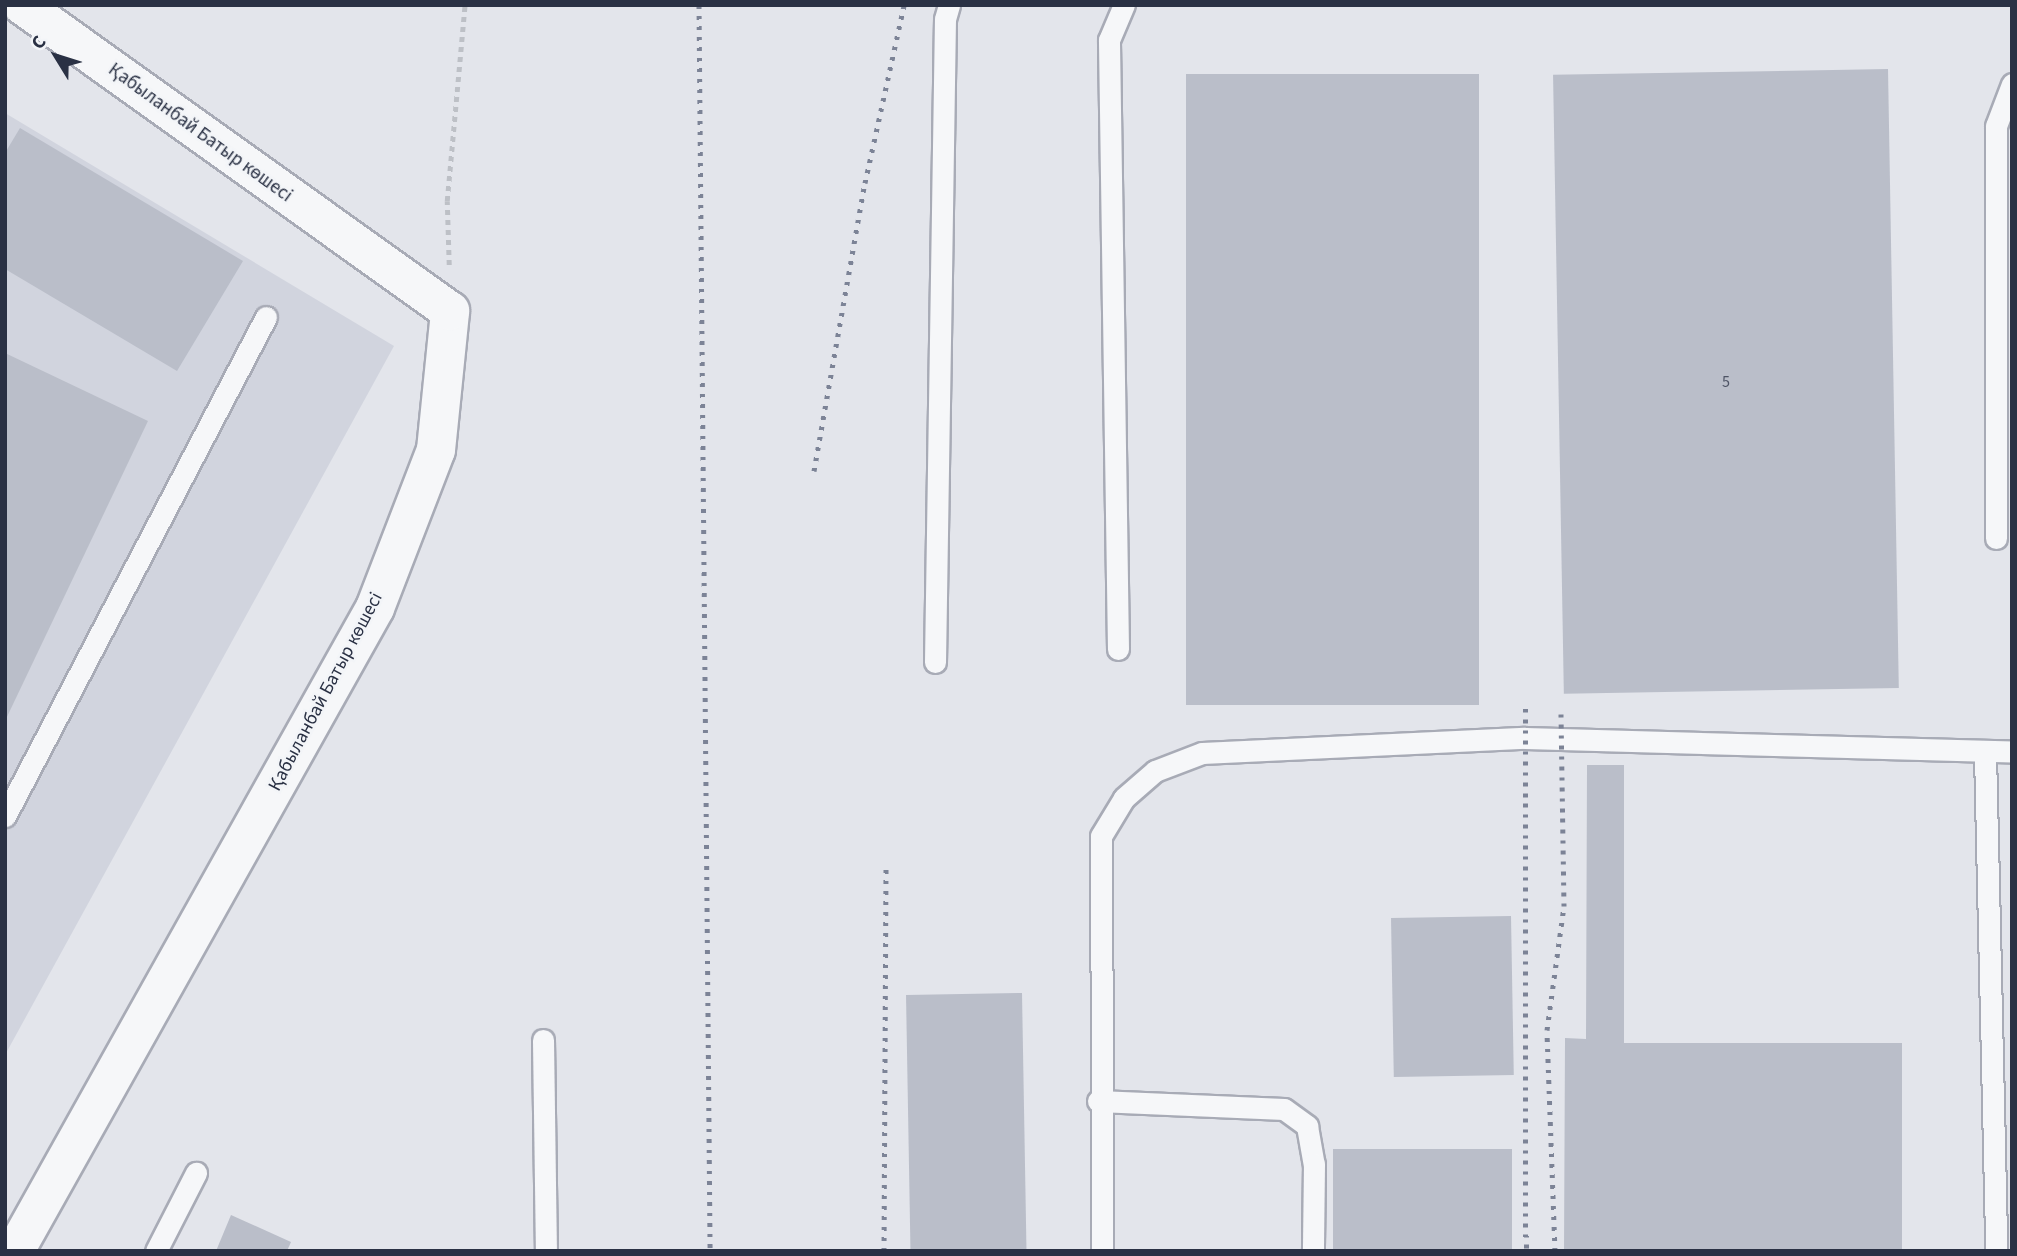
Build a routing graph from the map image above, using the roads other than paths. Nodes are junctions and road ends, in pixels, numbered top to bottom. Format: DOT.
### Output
graph roads {
  1 [pos="22,5"];
  2 [pos="949,5"];
  3 [pos="1124,5"];
  4 [pos="2012,84"];
  5 [pos="266,317"];
  6 [pos="1996,538"];
  7 [pos="1118,649"];
  8 [pos="934,662"];
  9 [pos="1985,752"];
  10 [pos="2012,752"];
  11 [pos="5,816"];
  12 [pos="543,1040"];
  13 [pos="1098,1101"];
  14 [pos="197,1173"];
  15 [pos="15,1251"];
  16 [pos="156,1251"];
  17 [pos="546,1251"];
  18 [pos="1102,1251"];
  19 [pos="1313,1251"];
  20 [pos="1996,1251"];
  1 -- 15 [label="street, Қабыланбай Батыр көшесі"];
  2 -- 8 [label="lane"];
  3 -- 7 [label="lane"];
  4 -- 6 [label="lane"];
  5 -- 11 [label="lane"];
  9 -- 10 [label="lane"];
  9 -- 13 [label="lane"];
  9 -- 20 [label="lane"];
  12 -- 17 [label="lane"];
  13 -- 18 [label="lane"];
  13 -- 19 [label="lane"];
  14 -- 16 [label="lane"];
}
